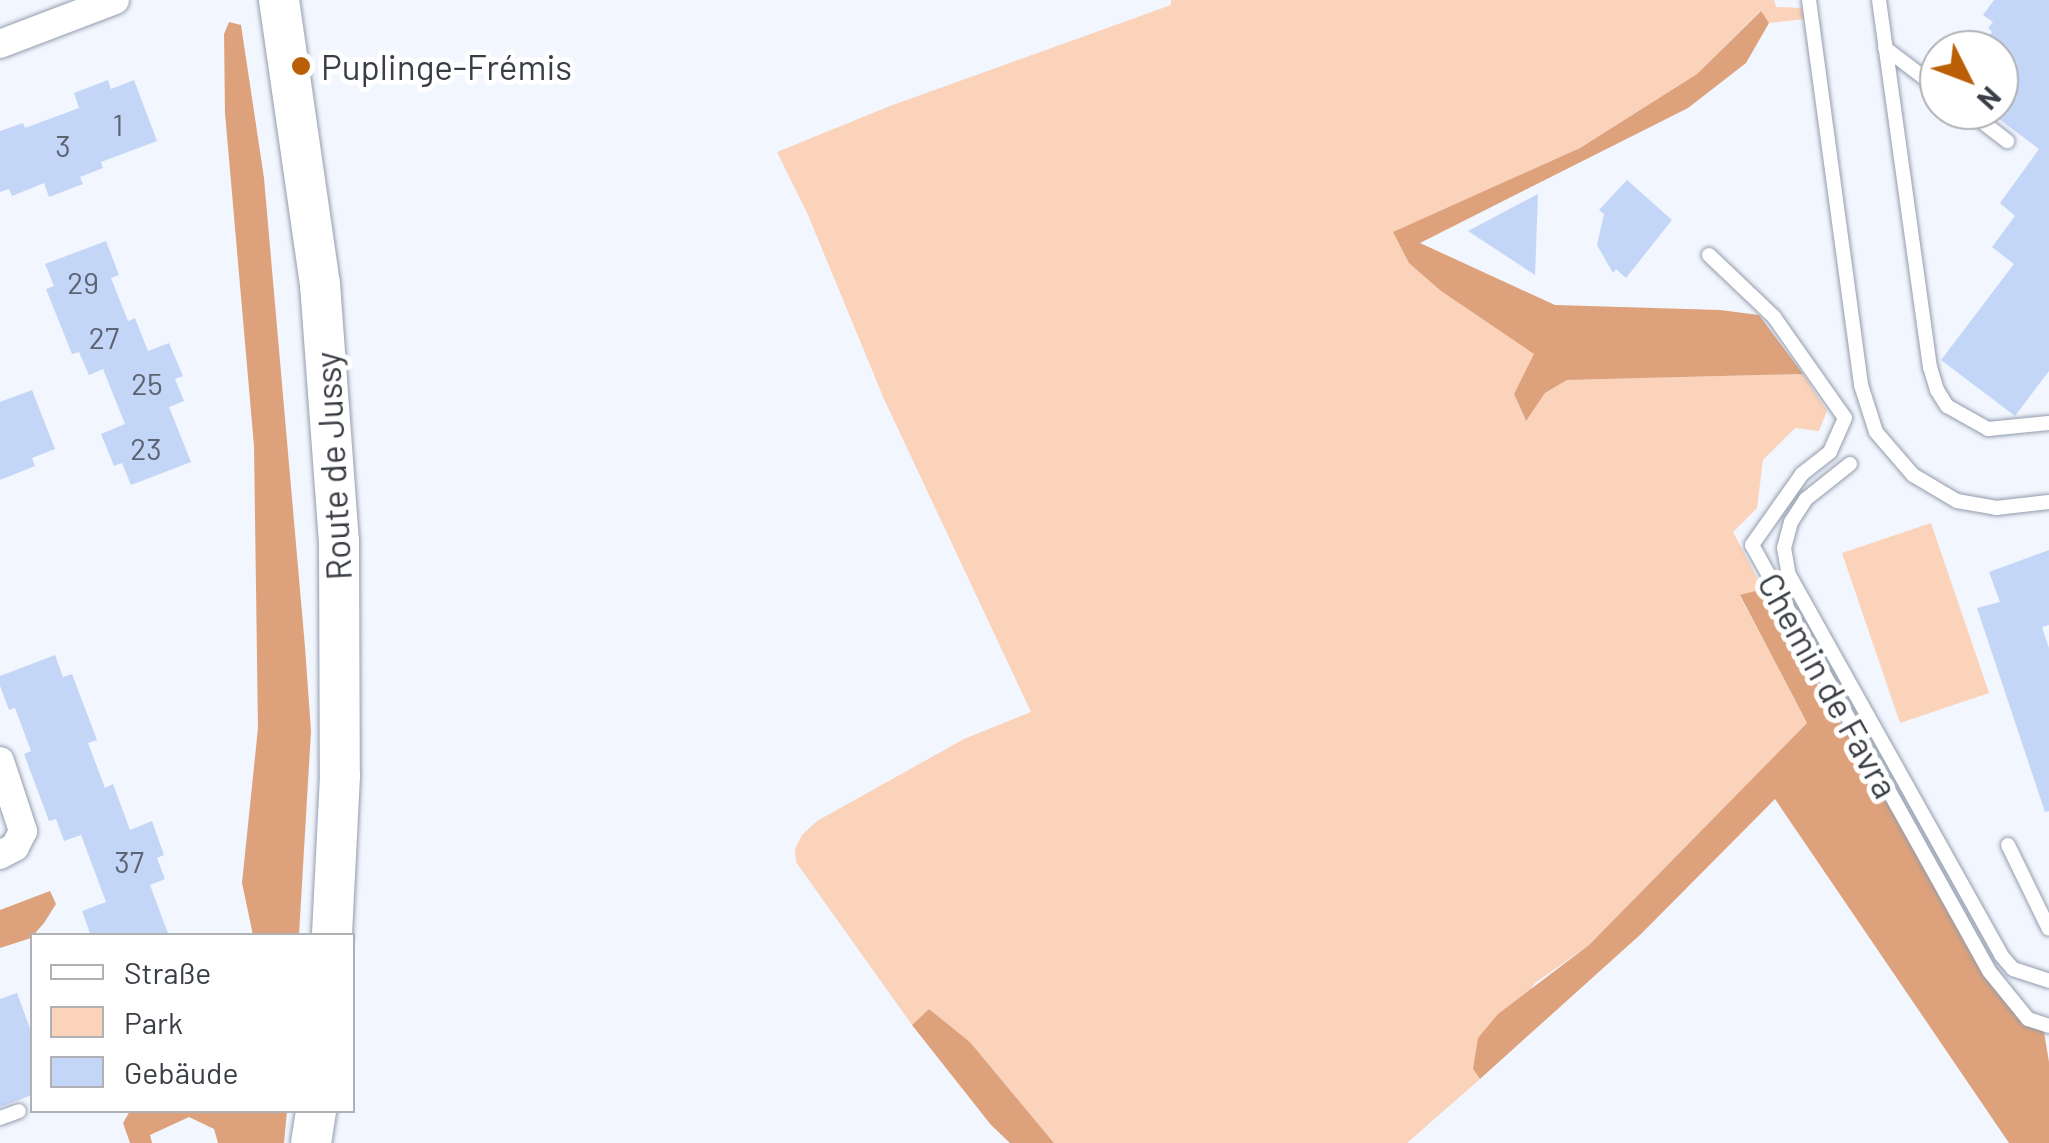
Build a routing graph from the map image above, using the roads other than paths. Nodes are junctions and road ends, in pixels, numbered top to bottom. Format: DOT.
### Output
graph roads {
  1 [pos="115,0"];
  2 [pos="279,0"];
  3 [pos="1809,0"];
  4 [pos="1879,0"];
  5 [pos="0,44"];
  6 [pos="1886,48"];
  7 [pos="1919,74"];
  8 [pos="1993,130"];
  9 [pos="2007,141"];
  10 [pos="1709,255"];
  11 [pos="2049,423"];
  12 [pos="1850,464"];
  13 [pos="2049,502"];
  14 [pos="0,761"];
  15 [pos="2008,846"];
  16 [pos="0,855"];
  17 [pos="2049,929"];
  18 [pos="332,933"];
  19 [pos="2049,981"];
  20 [pos="2049,1026"];
  21 [pos="19,1111"];
  22 [pos="316,1113"];
  23 [pos="0,1118"];
  24 [pos="312,1143"];
  1 -- 5 [label="street"];
  2 -- 18 [label="main road, Route de Jussy"];
  3 -- 13 [label="lane"];
  4 -- 6 [label="lane"];
  6 -- 7 [label="lane"];
  6 -- 11 [label="lane"];
  8 -- 9 [label="lane"];
  10 -- 20 [label="lane, Chemin de Favra"];
  12 -- 19 [label="lane"];
  14 -- 16 [label="street"];
  15 -- 17 [label="lane"];
  21 -- 23 [label="lane"];
  22 -- 24 [label="main road"];
}
